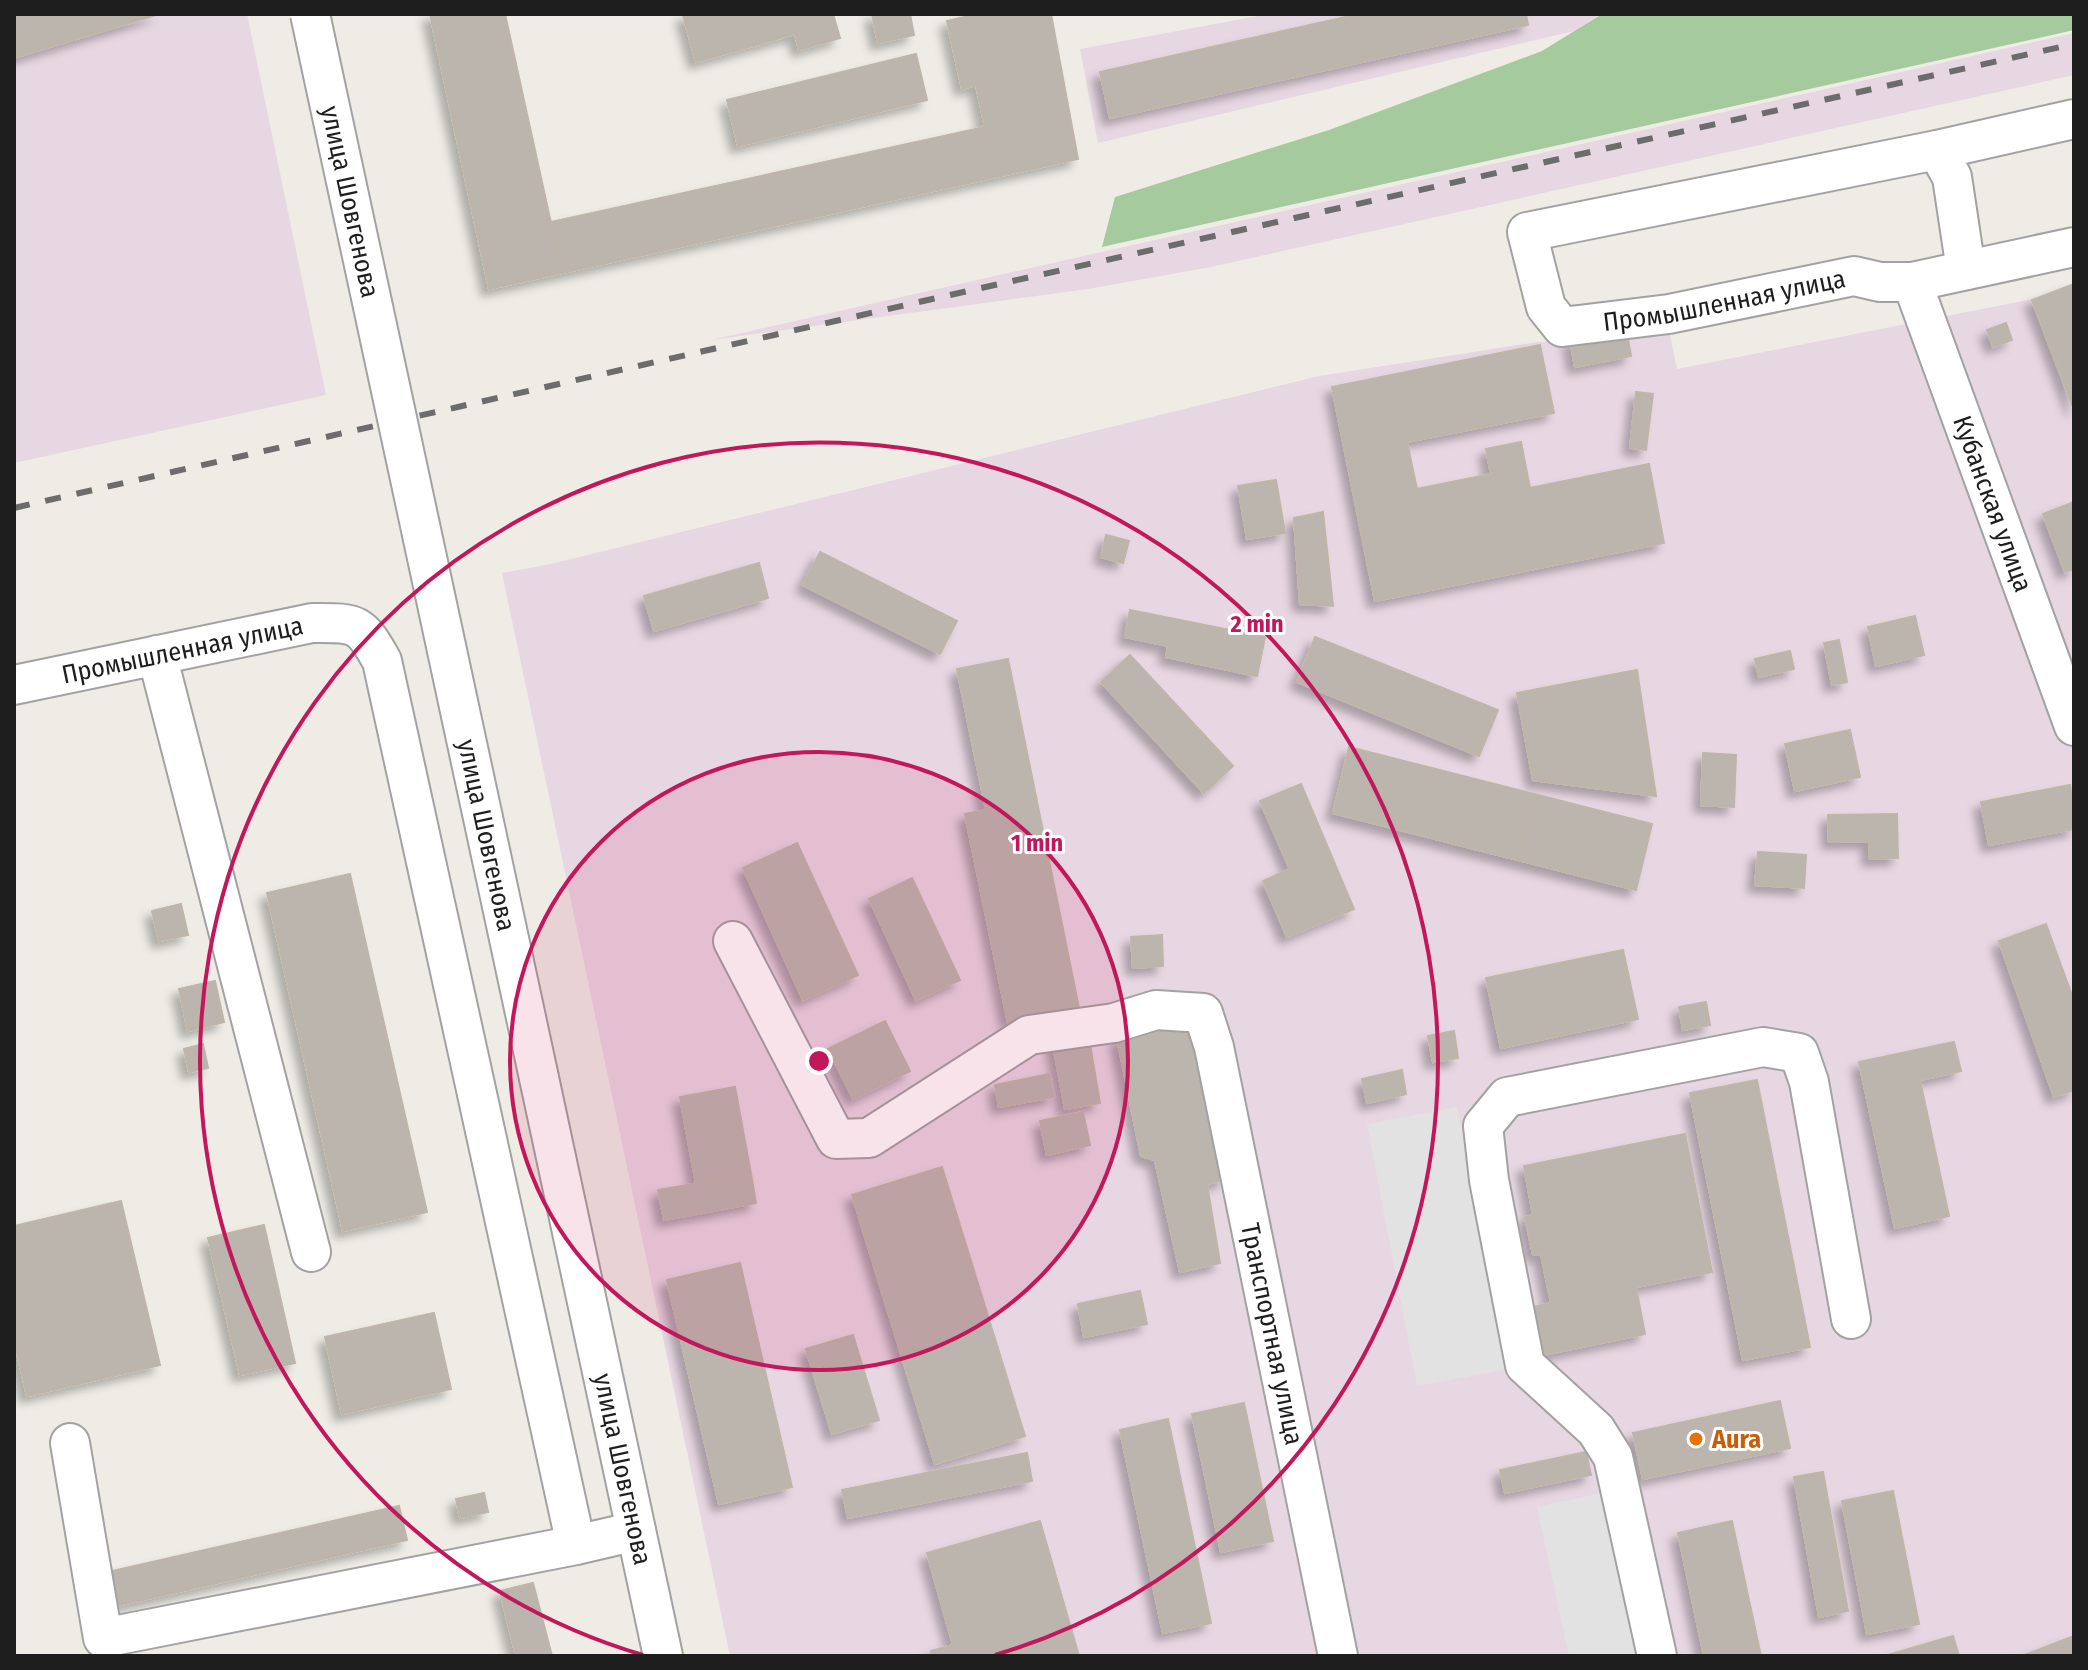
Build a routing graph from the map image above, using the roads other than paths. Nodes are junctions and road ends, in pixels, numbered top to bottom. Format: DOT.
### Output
graph roads {
  1 [pos="310,14"];
  2 [pos="2074,119"];
  3 [pos="1937,150"];
  4 [pos="2074,247"];
  5 [pos="1966,270"];
  6 [pos="1912,282"];
  7 [pos="157,655"];
  8 [pos="14,685"];
  9 [pos="2074,726"];
  10 [pos="733,941"];
  11 [pos="311,1252"];
  12 [pos="1851,1319"];
  13 [pos="70,1443"];
  14 [pos="636,1531"];
  15 [pos="576,1545"];
  16 [pos="663,1656"];
  17 [pos="1338,1656"];
  18 [pos="1657,1656"];
  1 -- 14 [label="street, улица Шовгенова, bridge"];
  2 -- 3 [label="street"];
  3 -- 5 [label="street"];
  3 -- 6 [label="street, Промышленная улица"];
  4 -- 5 [label="street, Промышленная улица"];
  5 -- 6 [label="street, Промышленная улица"];
  6 -- 9 [label="street, Кубанская улица"];
  7 -- 8 [label="street, Промышленная улица"];
  7 -- 11 [label="street"];
  7 -- 15 [label="street, Промышленная улица"];
  10 -- 17 [label="street, Транспортная улица"];
  12 -- 18 [label="street"];
  13 -- 15 [label="street"];
  14 -- 15 [label="street"];
  14 -- 16 [label="street, улица Шовгенова"];
}
